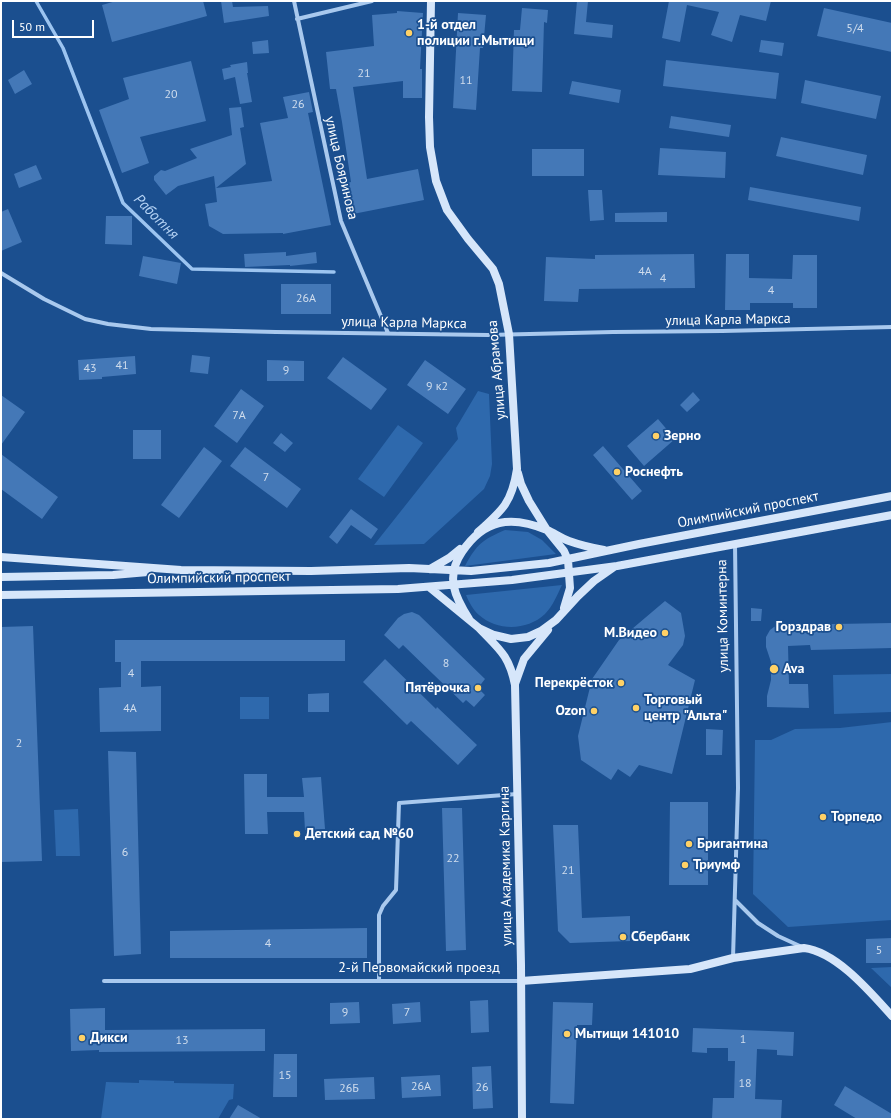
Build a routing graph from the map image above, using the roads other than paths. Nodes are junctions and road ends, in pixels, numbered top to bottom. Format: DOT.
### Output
graph roads {
  1 [pos="294,1"];
  2 [pos="371,1"];
  3 [pos="431,1"];
  4 [pos="298,19"];
  5 [pos="1,273"];
  6 [pos="892,327"];
  7 [pos="388,333"];
  8 [pos="509,334"];
  9 [pos="517,469"];
  10 [pos="892,496"];
  11 [pos="892,515"];
  12 [pos="547,530"];
  13 [pos="478,532"];
  14 [pos="467,544"];
  15 [pos="735,544"];
  16 [pos="609,550"];
  17 [pos="1,557"];
  18 [pos="568,560"];
  19 [pos="616,566"];
  20 [pos="430,569"];
  21 [pos="181,570"];
  22 [pos="453,571"];
  23 [pos="570,572"];
  24 [pos="1,577"];
  25 [pos="453,585"];
  26 [pos="429,587"];
  27 [pos="1,596"];
  28 [pos="563,611"];
  29 [pos="469,619"];
  30 [pos="556,620"];
  31 [pos="479,628"];
  32 [pos="515,685"];
  33 [pos="517,794"];
  34 [pos="735,900"];
  35 [pos="804,948"];
  36 [pos="733,958"];
  37 [pos="104,981"];
  38 [pos="379,981"];
  39 [pos="521,981"];
  40 [pos="892,1016"];
  41 [pos="522,1119"];
  1 -- 4 [label="street, улица Бояринова"];
  2 -- 4 [label="street"];
  3 -- 8 [label="street, улица Абрамова"];
  4 -- 7 [label="street, улица Бояринова"];
  5 -- 7 [label="street, улица Карла Маркса"];
  6 -- 8 [label="street, улица Карла Маркса"];
  7 -- 8 [label="street, улица Карла Маркса"];
  8 -- 9 [label="street, улица Абрамова"];
  9 -- 12 [label="street"];
  9 -- 13 [label="street"];
  10 -- 16 [label="street, Олимпийский проспект"];
  11 -- 15 [label="street, Олимпийский проспект"];
  12 -- 13 [label="street, Олимпийский проспект"];
  12 -- 16 [label="street, Олимпийский проспект"];
  12 -- 18 [label="street, Олимпийский проспект"];
  13 -- 14 [label="street, Олимпийский проспект"];
  14 -- 20 [label="street, Олимпийский проспект"];
  14 -- 22 [label="street, Олимпийский проспект"];
  15 -- 19 [label="street, Олимпийский проспект"];
  15 -- 34 [label="street, улица Коминтерна"];
  16 -- 18 [label="street, Олимпийский проспект"];
  17 -- 21 [label="street"];
  18 -- 22 [label="street, Олимпийский проспект"];
  18 -- 23 [label="street, Олимпийский проспект"];
  19 -- 23 [label="street, Олимпийский проспект"];
  19 -- 28 [label="street, Олимпийский проспект"];
  20 -- 21 [label="street, Олимпийский проспект"];
  20 -- 22 [label="street, Олимпийский проспект"];
  21 -- 24 [label="street"];
  22 -- 25 [label="street, Олимпийский проспект"];
  23 -- 25 [label="street, Олимпийский проспект"];
  23 -- 28 [label="street, Олимпийский проспект"];
  25 -- 26 [label="street, Олимпийский проспект"];
  25 -- 29 [label="street, Олимпийский проспект"];
  26 -- 27 [label="street, Олимпийский проспект"];
  26 -- 29 [label="street, Олимпийский проспект"];
  28 -- 30 [label="street, Олимпийский проспект"];
  29 -- 31 [label="street, Олимпийский проспект"];
  30 -- 31 [label="street, Олимпийский проспект"];
  30 -- 32 [label="street"];
  31 -- 32 [label="street"];
  32 -- 33 [label="street, улица Академика Каргина"];
  33 -- 38 [label="street"];
  33 -- 39 [label="street, улица Академика Каргина"];
  34 -- 35 [label="street"];
  34 -- 36 [label="street, улица Коминтерна"];
  35 -- 36 [label="street"];
  35 -- 40 [label="street"];
  36 -- 39 [label="street, 2-й Первомайский проезд"];
  37 -- 38 [label="street, 2-й Первомайский проезд"];
  38 -- 39 [label="street, 2-й Первомайский проезд"];
  39 -- 41 [label="street, улица Академика Каргина"];
}
